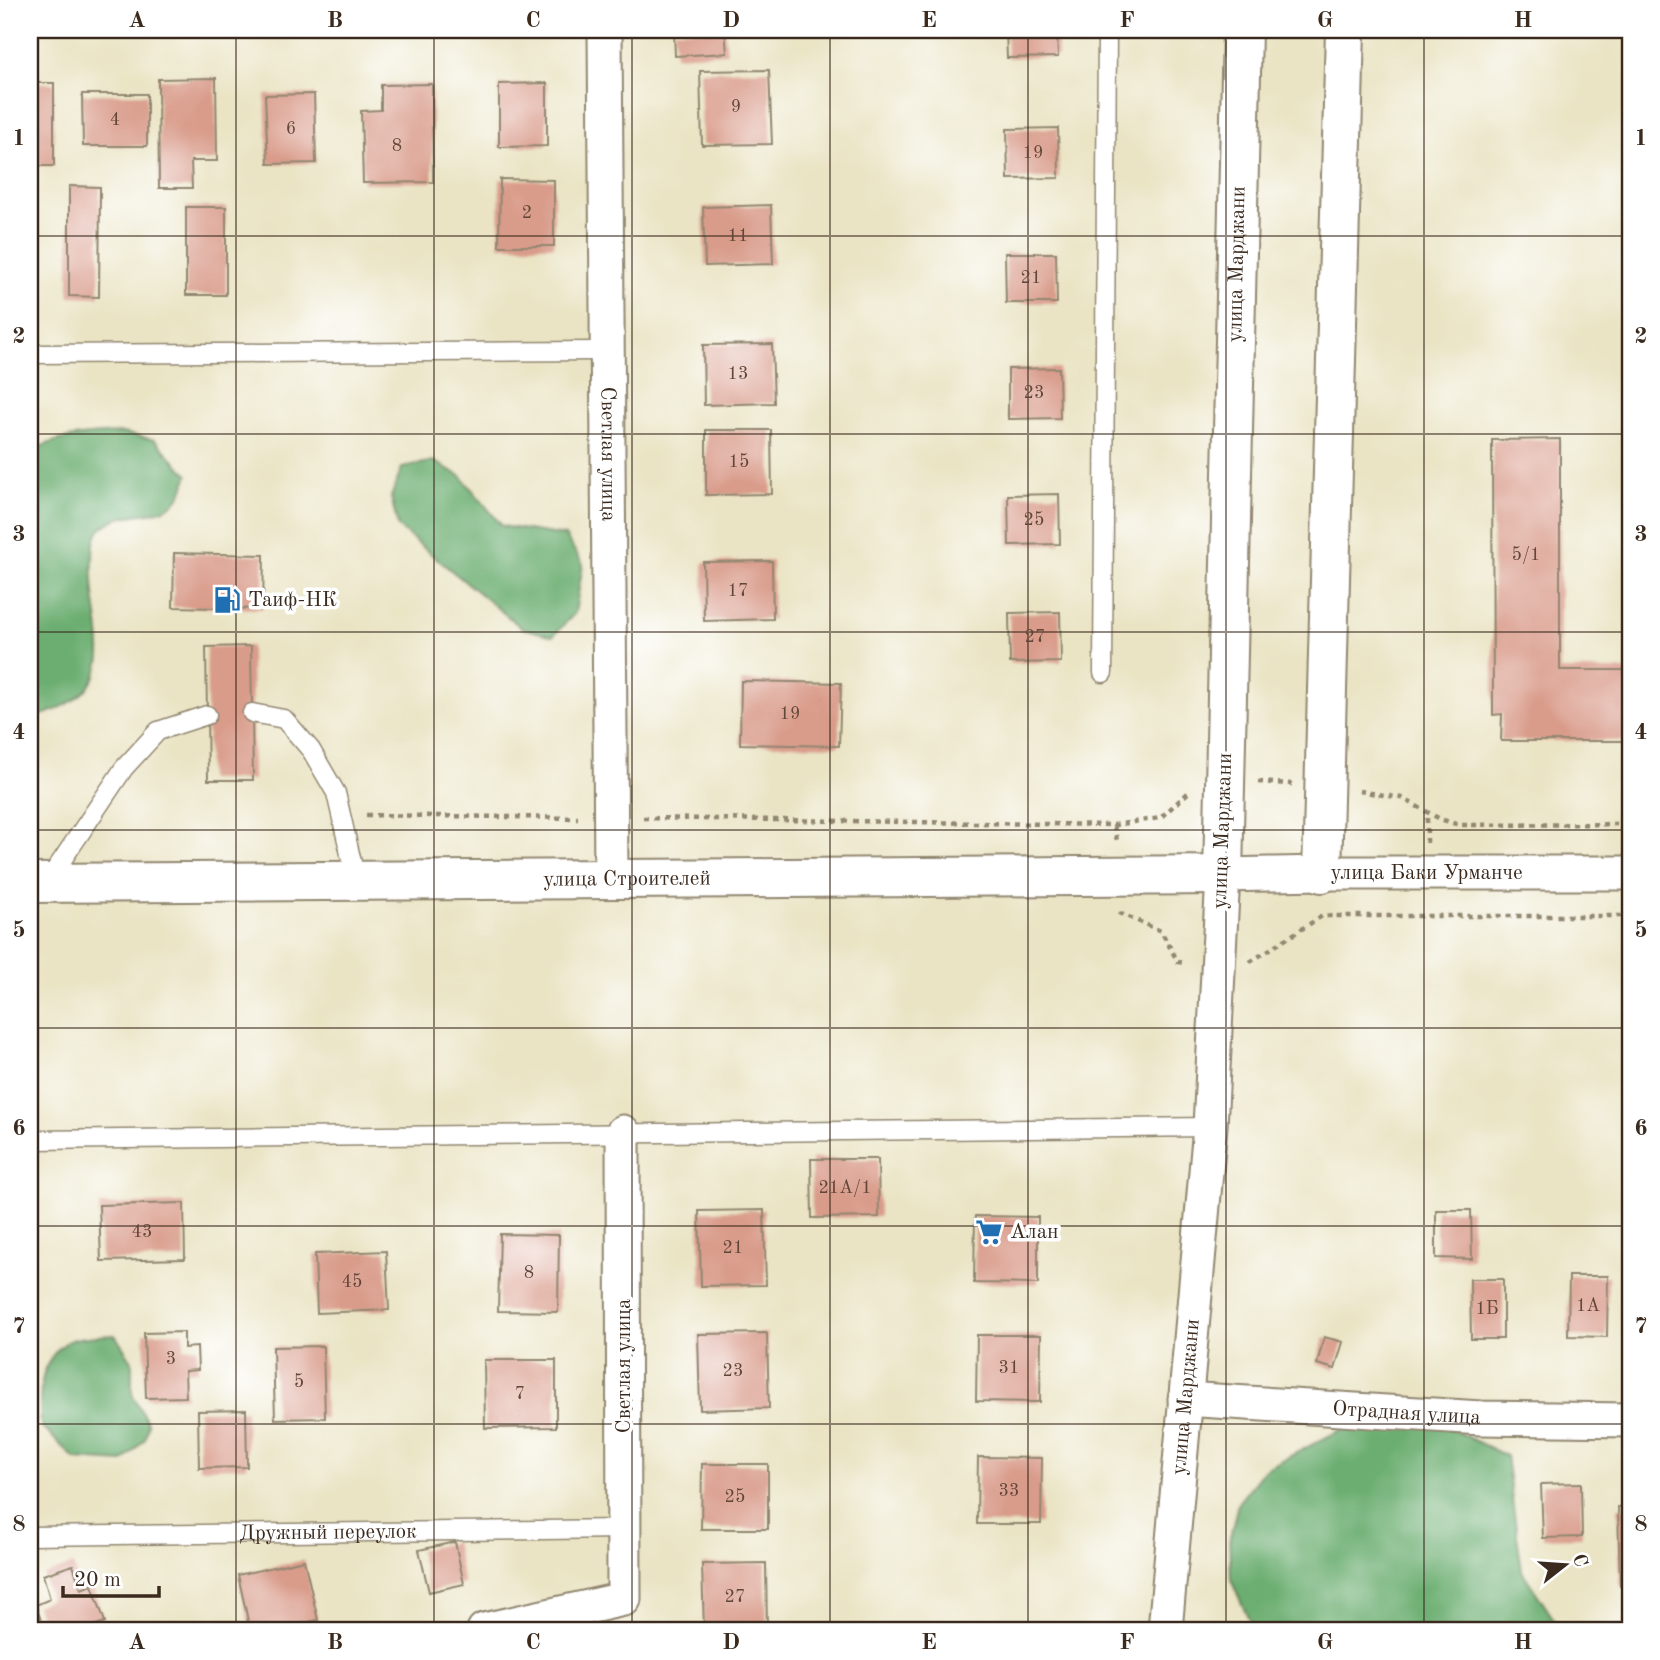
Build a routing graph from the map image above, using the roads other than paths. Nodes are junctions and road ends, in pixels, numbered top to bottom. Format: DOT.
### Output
graph roads {
  1 [pos="605,30"];
  2 [pos="1107,30"];
  3 [pos="1242,30"];
  4 [pos="1345,30"];
  5 [pos="607,351"];
  6 [pos="30,354"];
  7 [pos="1102,673"];
  8 [pos="252,713"];
  9 [pos="207,715"];
  10 [pos="1322,873"];
  11 [pos="1630,873"];
  12 [pos="1223,875"];
  13 [pos="611,878"];
  14 [pos="356,880"];
  15 [pos="38,883"];
  16 [pos="1210,1127"];
  17 [pos="623,1132"];
  18 [pos="30,1140"];
  19 [pos="1185,1399"];
  20 [pos="1630,1420"];
  21 [pos="625,1529"];
  22 [pos="30,1536"];
  23 [pos="1166,1629"];
  24 [pos="484,1630"];
  1 -- 5 [label="street, Светлая улица"];
  2 -- 7 [label="lane"];
  3 -- 12 [label="street, улица Марджани"];
  4 -- 10 [label="street"];
  5 -- 6 [label="lane"];
  5 -- 13 [label="street, Светлая улица"];
  8 -- 14 [label="lane"];
  9 -- 15 [label="lane"];
  10 -- 11 [label="street, улица Баки Урманче"];
  10 -- 12 [label="street, улица Баки Урманче"];
  12 -- 13 [label="street, улица Строителей"];
  12 -- 16 [label="street, улица Марджани"];
  13 -- 14 [label="street, улица Строителей"];
  14 -- 15 [label="street, улица Строителей"];
  16 -- 17 [label="lane"];
  16 -- 19 [label="street, улица Марджани"];
  17 -- 18 [label="lane"];
  17 -- 21 [label="street, Светлая улица"];
  19 -- 20 [label="street, Отрадная улица"];
  19 -- 23 [label="street, улица Марджани"];
  21 -- 22 [label="lane, Дружный переулок"];
  21 -- 24 [label="street, Светлая улица"];
}
